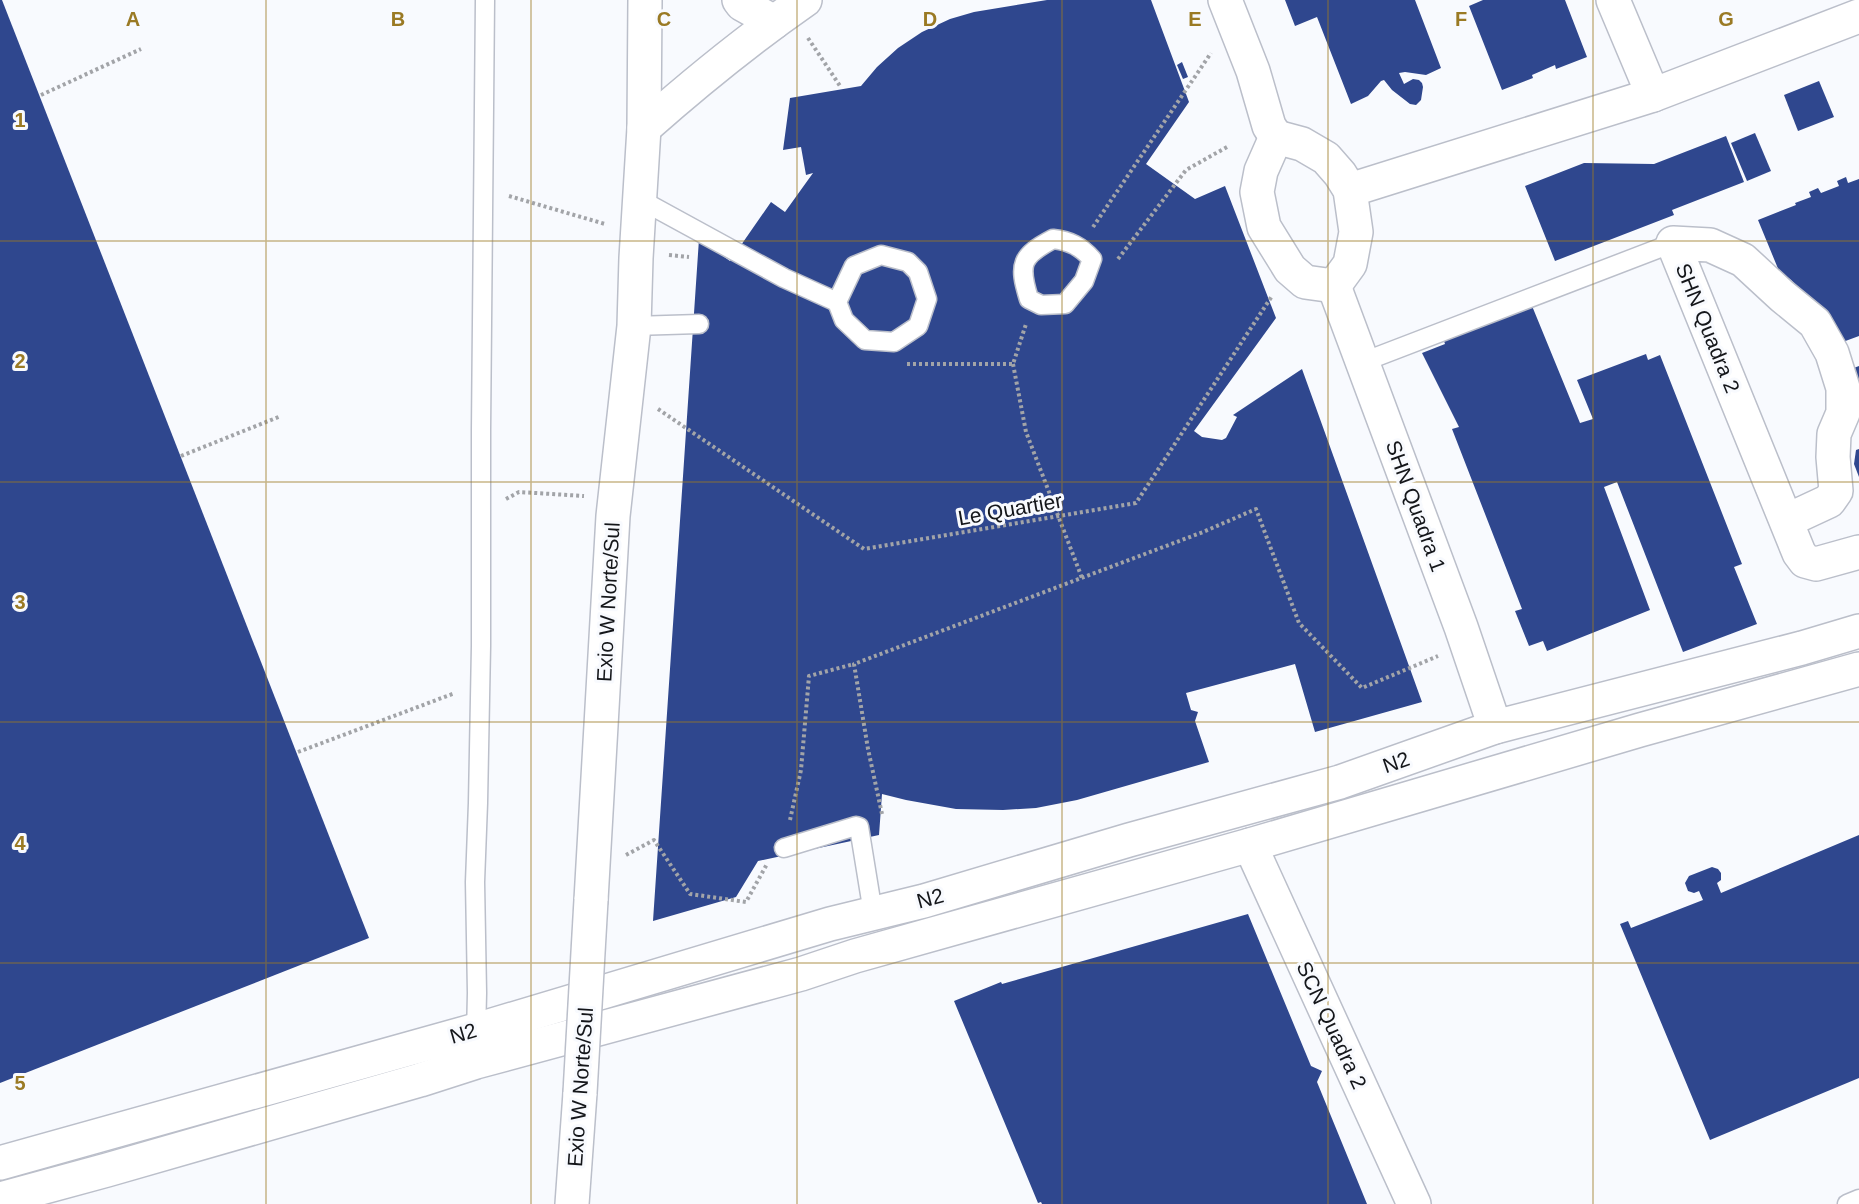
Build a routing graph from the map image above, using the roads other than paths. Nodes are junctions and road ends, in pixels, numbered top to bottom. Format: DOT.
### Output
graph roads {
  1 [pos="485,0"];
  2 [pos="645,0"];
  3 [pos="739,0"];
  4 [pos="805,0"];
  5 [pos="1225,0"];
  6 [pos="1613,0"];
  7 [pos="1859,16"];
  8 [pos="774,22"];
  9 [pos="1653,95"];
  10 [pos="644,128"];
  11 [pos="1276,137"];
  12 [pos="1350,190"];
  13 [pos="641,200"];
  14 [pos="1673,243"];
  15 [pos="1034,249"];
  16 [pos="1334,286"];
  17 [pos="837,302"];
  18 [pos="699,324"];
  19 [pos="634,326"];
  20 [pos="1363,362"];
  21 [pos="1786,521"];
  22 [pos="1859,552"];
  23 [pos="1859,631"];
  24 [pos="1859,642"];
  25 [pos="1803,648"];
  26 [pos="1859,669"];
  27 [pos="1495,727"];
  28 [pos="1640,730"];
  29 [pos="1340,782"];
  30 [pos="1394,803"];
  31 [pos="1129,840"];
  32 [pos="1250,845"];
  33 [pos="784,848"];
  34 [pos="924,901"];
  35 [pos="873,913"];
  36 [pos="844,940"];
  37 [pos="476,1046"];
  38 [pos="0,1162"];
  39 [pos="0,1199"];
  40 [pos="1859,1199"];
  41 [pos="572,1204"];
  42 [pos="1414,1204"];
  43 [pos="1847,1204"];
  1 -- 37 [label="lane"];
  2 -- 10 [label="main road, Exio W Norte/Sul"];
  3 -- 8 [label="main road"];
  4 -- 8 [label="main road"];
  5 -- 11 [label="main road"];
  6 -- 9 [label="main road"];
  7 -- 9 [label="main road"];
  8 -- 10 [label="main road"];
  9 -- 12 [label="main road"];
  10 -- 13 [label="main road, Exio W Norte/Sul"];
  11 -- 12 [label="main road"];
  11 -- 16 [label="main road"];
  12 -- 16 [label="main road"];
  13 -- 17 [label="lane"];
  13 -- 19 [label="main road, Exio W Norte/Sul"];
  14 -- 20 [label="lane"];
  14 -- 21 [label="main road, SHN Quadra 2"];
  14 -- 21 [label="main road, SHN Quadra 2"];
  15 -- 15 [label="lane"];
  16 -- 20 [label="main road, SHN Quadra 1"];
  17 -- 17 [label="lane"];
  18 -- 19 [label="lane"];
  19 -- 41 [label="main road, Exio W Norte/Sul, bridge"];
  20 -- 27 [label="main road, SHN Quadra 1"];
  21 -- 22 [label="main road, SHN Quadra 2"];
  23 -- 25 [label="main road, N2"];
  24 -- 25 [label="main road"];
  25 -- 27 [label="main road, N2"];
  26 -- 28 [label="main road, N2"];
  27 -- 28 [label="main road"];
  27 -- 29 [label="main road, N2"];
  27 -- 30 [label="main road"];
  28 -- 30 [label="main road, N2"];
  29 -- 31 [label="main road, N2"];
  29 -- 32 [label="main road"];
  30 -- 32 [label="main road, N2"];
  31 -- 32 [label="main road"];
  31 -- 34 [label="main road, N2"];
  32 -- 36 [label="main road, N2"];
  32 -- 42 [label="main road, SCN Quadra 2"];
  33 -- 35 [label="lane"];
  34 -- 35 [label="main road, N2"];
  34 -- 36 [label="main road"];
  35 -- 36 [label="main road, N2"];
  36 -- 37 [label="main road, N2"];
  36 -- 37 [label="main road, N2"];
  37 -- 38 [label="main road, N2"];
  37 -- 39 [label="main road, N2"];
  40 -- 43 [label="lane"];
}
